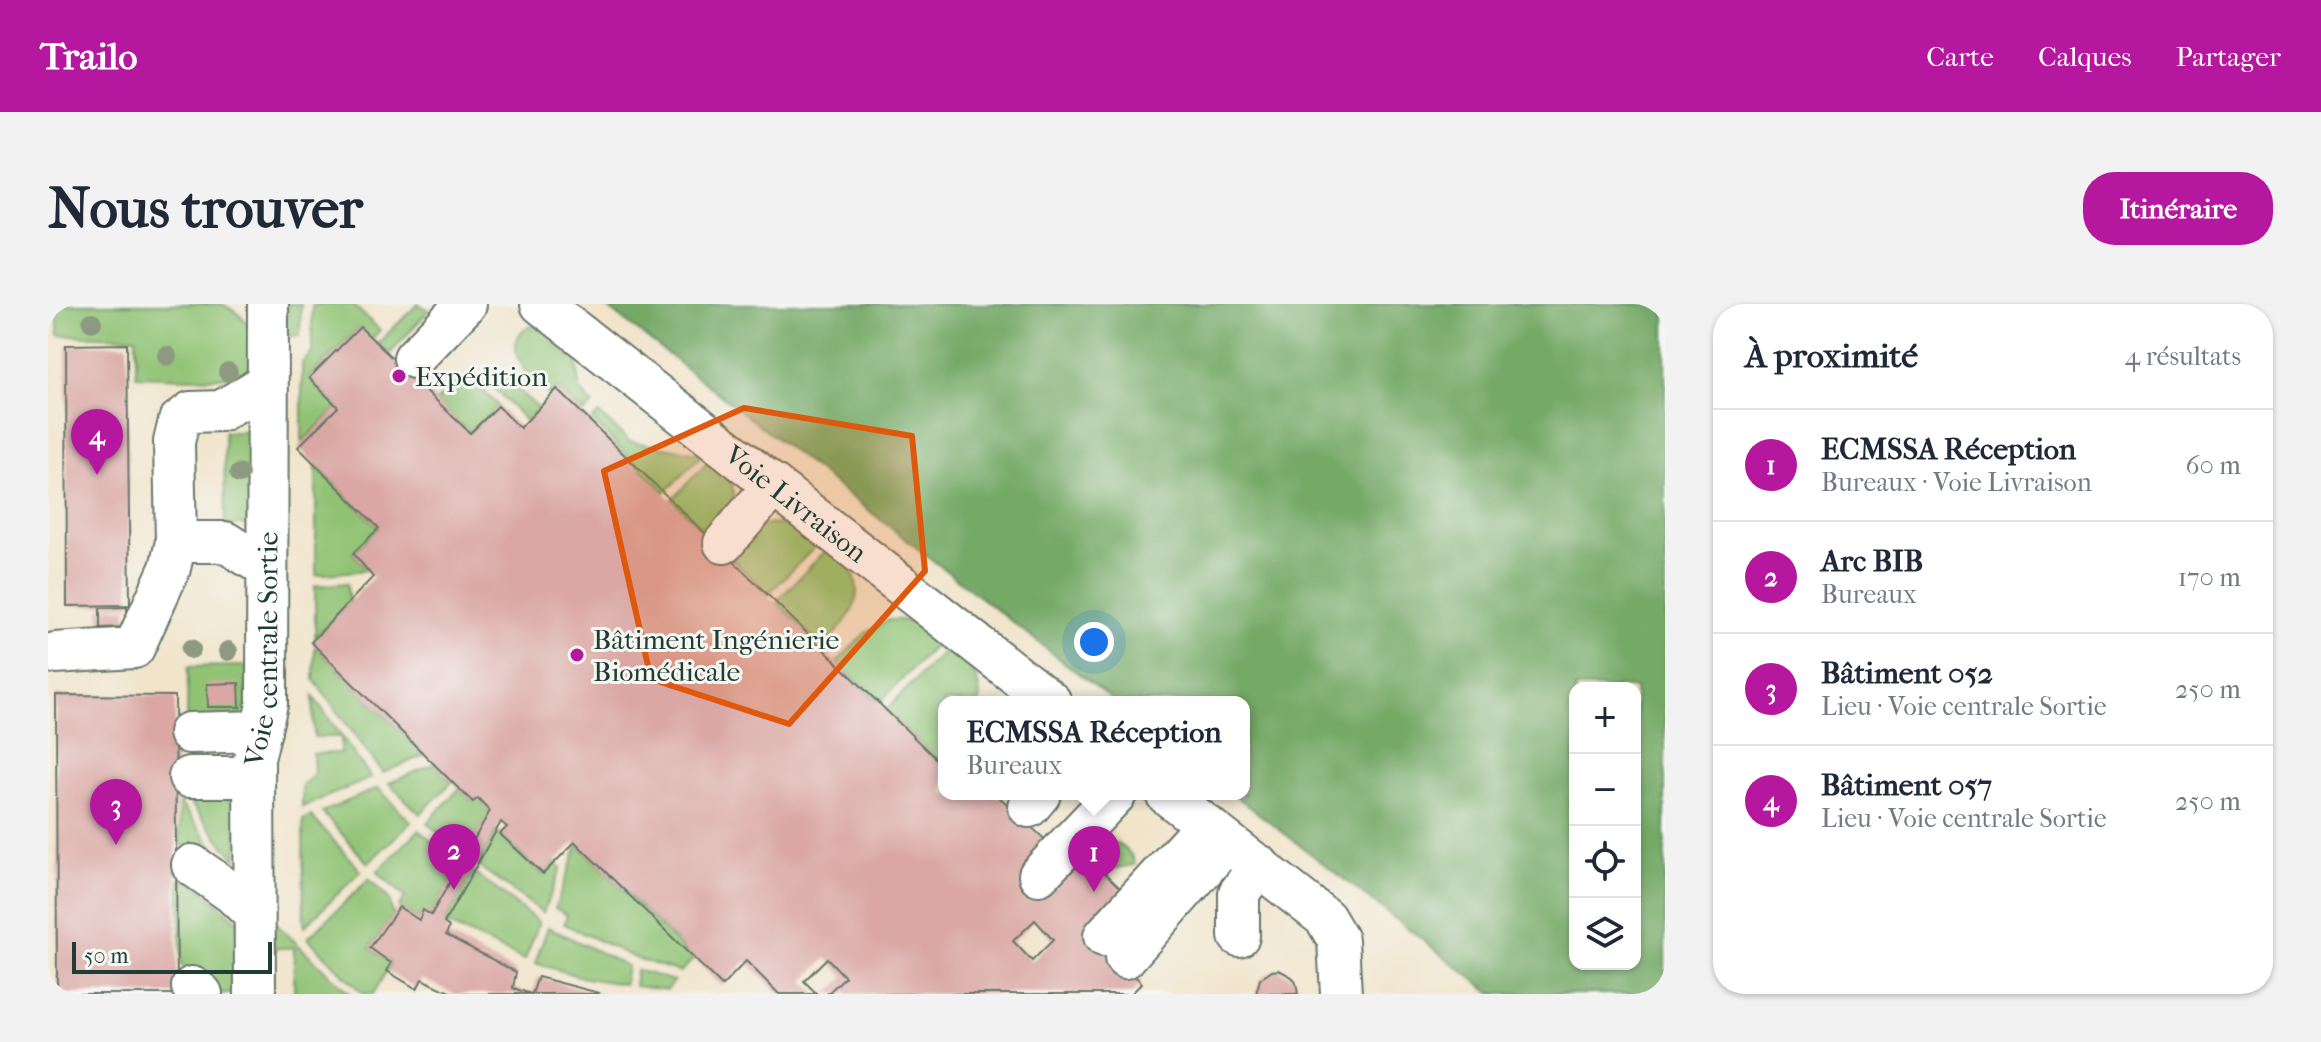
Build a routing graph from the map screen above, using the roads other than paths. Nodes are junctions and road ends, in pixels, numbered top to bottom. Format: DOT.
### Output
graph roads {
  1 [pos="268,304"];
  2 [pos="466,304"];
  3 [pos="541,304"];
  4 [pos="414,358"];
  5 [pos="267,383"];
  6 [pos="774,485"];
  7 [pos="176,542"];
  8 [pos="724,543"];
  9 [pos="267,568"];
  10 [pos="55,653"];
  11 [pos="1043,696"];
  12 [pos="261,731"];
  13 [pos="189,733"];
  14 [pos="189,777"];
  15 [pos="254,777"];
  16 [pos="1110,800"];
  17 [pos="1174,800"];
  18 [pos="1217,833"];
  19 [pos="192,865"];
  20 [pos="1259,865"];
  21 [pos="1039,875"];
  22 [pos="254,914"];
  23 [pos="1239,936"];
  24 [pos="1114,947"];
  25 [pos="255,994"];
  26 [pos="1341,994"];
  1 -- 5 [label="street, Voie centrale Sortie"];
  2 -- 4 [label="street"];
  3 -- 6 [label="street, Voie Livraison"];
  5 -- 7 [label="street"];
  5 -- 9 [label="street, Voie centrale Sortie"];
  6 -- 8 [label="street"];
  6 -- 11 [label="street, Voie Livraison"];
  7 -- 9 [label="street"];
  7 -- 10 [label="street"];
  9 -- 12 [label="street, Voie centrale Sortie"];
  12 -- 13 [label="street"];
  12 -- 15 [label="street, Voie centrale Sortie"];
  14 -- 15 [label="street"];
  15 -- 22 [label="street, Voie centrale Sortie"];
  16 -- 21 [label="street"];
  17 -- 18 [label="street"];
  18 -- 20 [label="street"];
  18 -- 24 [label="street"];
  19 -- 22 [label="street"];
  20 -- 23 [label="street"];
  20 -- 26 [label="street"];
  22 -- 25 [label="street, Voie centrale Sortie"];
}
